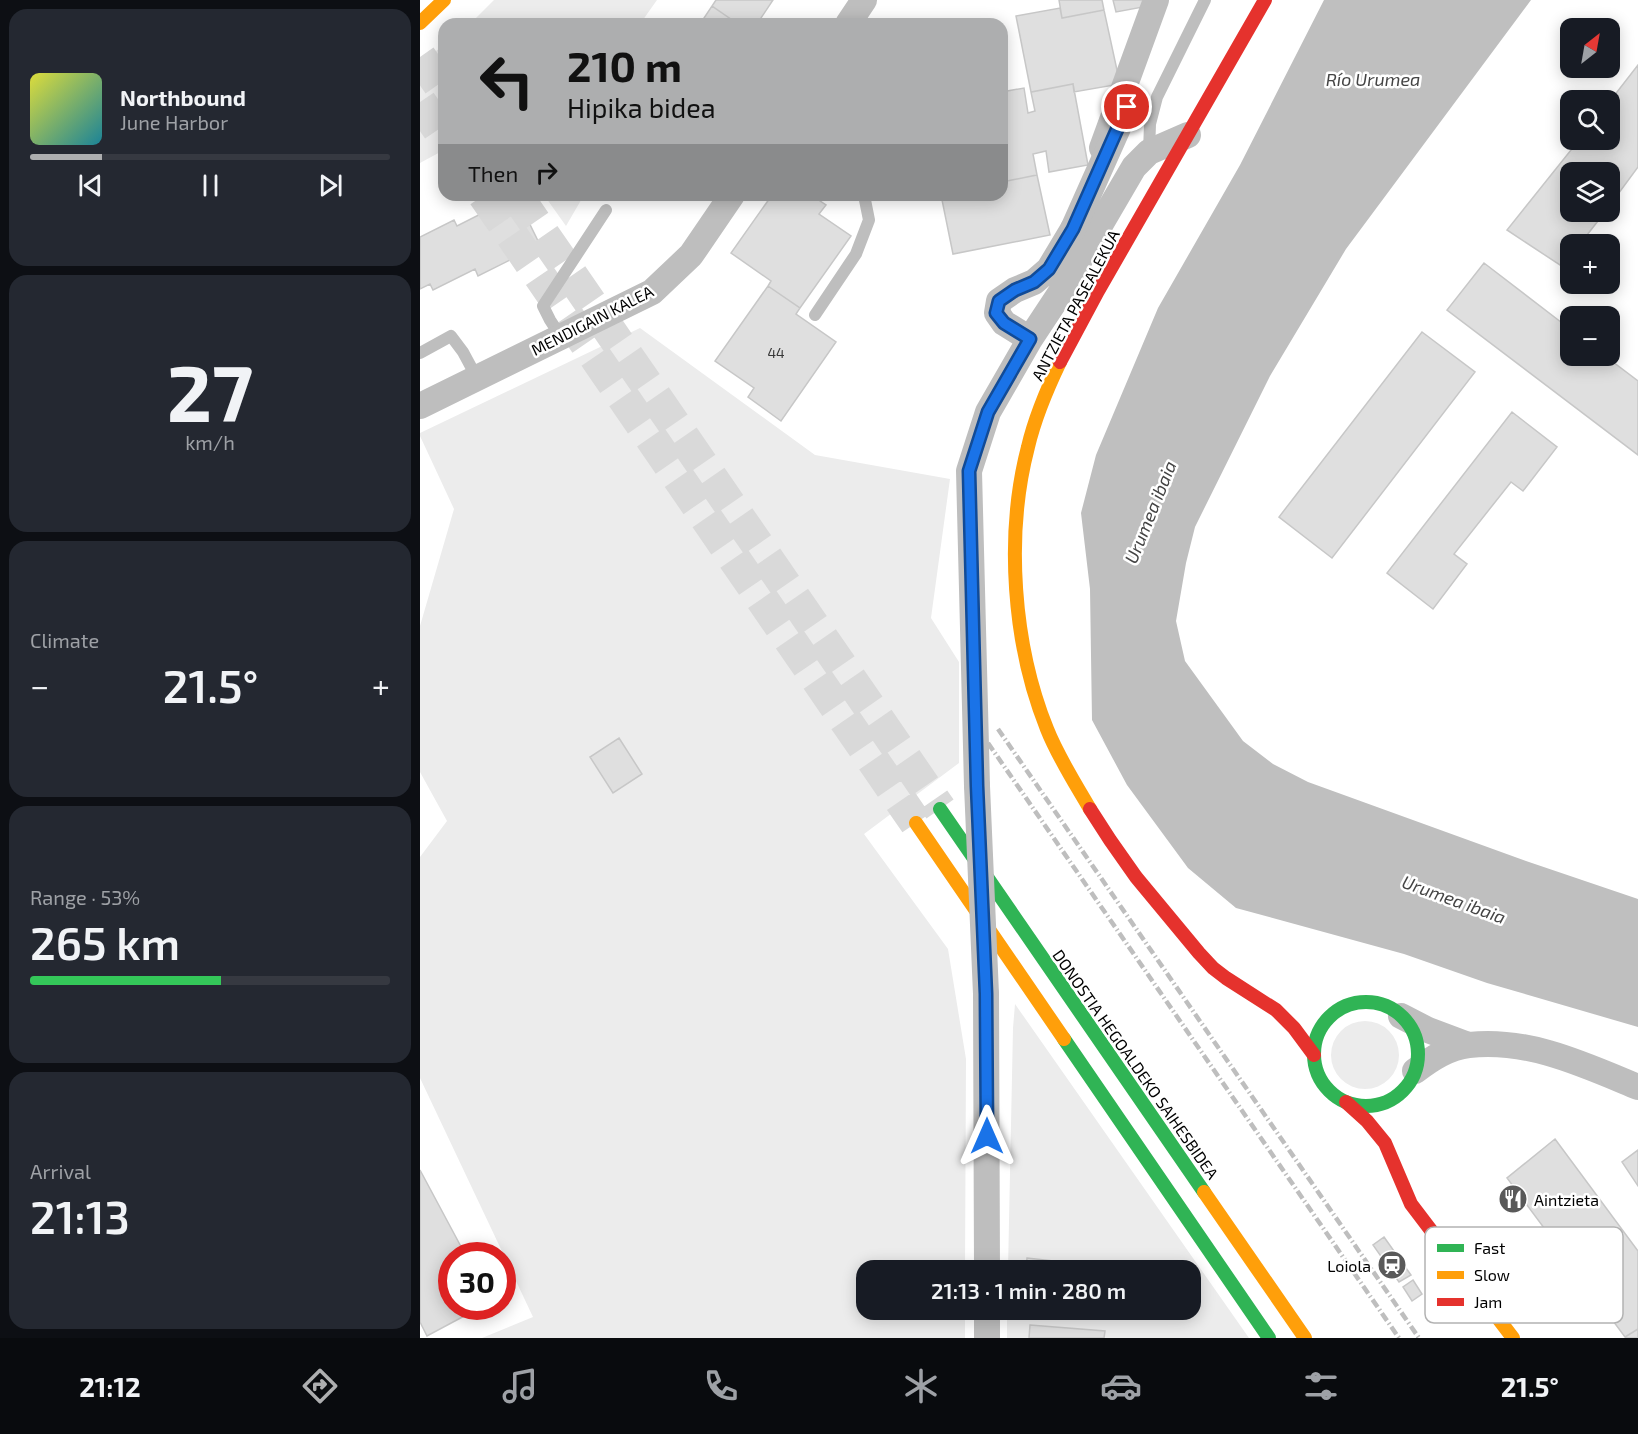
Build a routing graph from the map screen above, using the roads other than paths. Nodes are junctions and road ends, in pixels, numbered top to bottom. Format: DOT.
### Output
graph roads {
  1 [pos="444,0"];
  2 [pos="864,0"];
  3 [pos="1156,0"];
  4 [pos="1174,0"];
  5 [pos="1204,0"];
  6 [pos="1265,0"];
  7 [pos="852,18"];
  8 [pos="420,23"];
  9 [pos="1188,135"];
  10 [pos="1149,152"];
  11 [pos="728,201"];
  12 [pos="865,201"];
  13 [pos="606,210"];
  14 [pos="1065,256"];
  15 [pos="1042,267"];
  16 [pos="999,301"];
  17 [pos="815,315"];
  18 [pos="561,337"];
  19 [pos="1030,339"];
  20 [pos="420,353"];
  21 [pos="477,378"];
  22 [pos="420,406"];
  23 [pos="940,809"];
  24 [pos="916,824"];
  25 [pos="1266,1003"];
  26 [pos="1293,1008"];
  27 [pos="1320,1010"];
  28 [pos="1338,1010"];
  29 [pos="1401,1016"];
  30 [pos="1468,1045"];
  31 [pos="1314,1055"];
  32 [pos="1410,1080"];
  33 [pos="1638,1087"];
  34 [pos="1346,1102"];
  35 [pos="1397,1112"];
  36 [pos="1394,1132"];
  37 [pos="1393,1159"];
  38 [pos="1429,1227"];
  39 [pos="987,1260"];
  40 [pos="987,1320"];
  41 [pos="1502,1323"];
  42 [pos="987,1338"];
  43 [pos="1269,1338"];
  44 [pos="1305,1338"];
  45 [pos="1513,1338"];
  1 -- 8 [label="main road"];
  2 -- 7 [label="street"];
  3 -- 14 [label="street"];
  4 -- 16 [label="street, bridge"];
  5 -- 10 [label="lane"];
  6 -- 9 [label="main road, ANTZIETA PASEALEKUA"];
  9 -- 10 [label="street"];
  9 -- 25 [label="main road, ANTZIETA PASEALEKUA"];
  10 -- 19 [label="street"];
  11 -- 18 [label="street, MENDIGAIN KALEA"];
  12 -- 17 [label="lane"];
  13 -- 18 [label="lane"];
  15 -- 16 [label="street"];
  16 -- 19 [label="street"];
  18 -- 21 [label="street, MENDIGAIN KALEA"];
  19 -- 39 [label="street, bridge"];
  20 -- 21 [label="lane"];
  21 -- 22 [label="street, MENDIGAIN KALEA"];
  23 -- 44 [label="main road, DONOSTIA HEGOALDEKO SAIHESBIDEA"];
  24 -- 43 [label="main road"];
  25 -- 26 [label="main road, ANTZIETA PASEALEKUA"];
  25 -- 31 [label="main road, ANTZIETA PASEALEKUA"];
  27 -- 28 [label="main road"];
  28 -- 29 [label="main road"];
  28 -- 31 [label="main road"];
  29 -- 30 [label="street"];
  29 -- 32 [label="main road"];
  30 -- 32 [label="street"];
  30 -- 33 [label="street"];
  31 -- 34 [label="main road"];
  32 -- 34 [label="main road"];
  32 -- 35 [label="main road"];
  34 -- 37 [label="main road"];
  36 -- 37 [label="main road"];
  37 -- 38 [label="main road"];
  40 -- 42 [label="street"];
  41 -- 45 [label="main road"];
}
